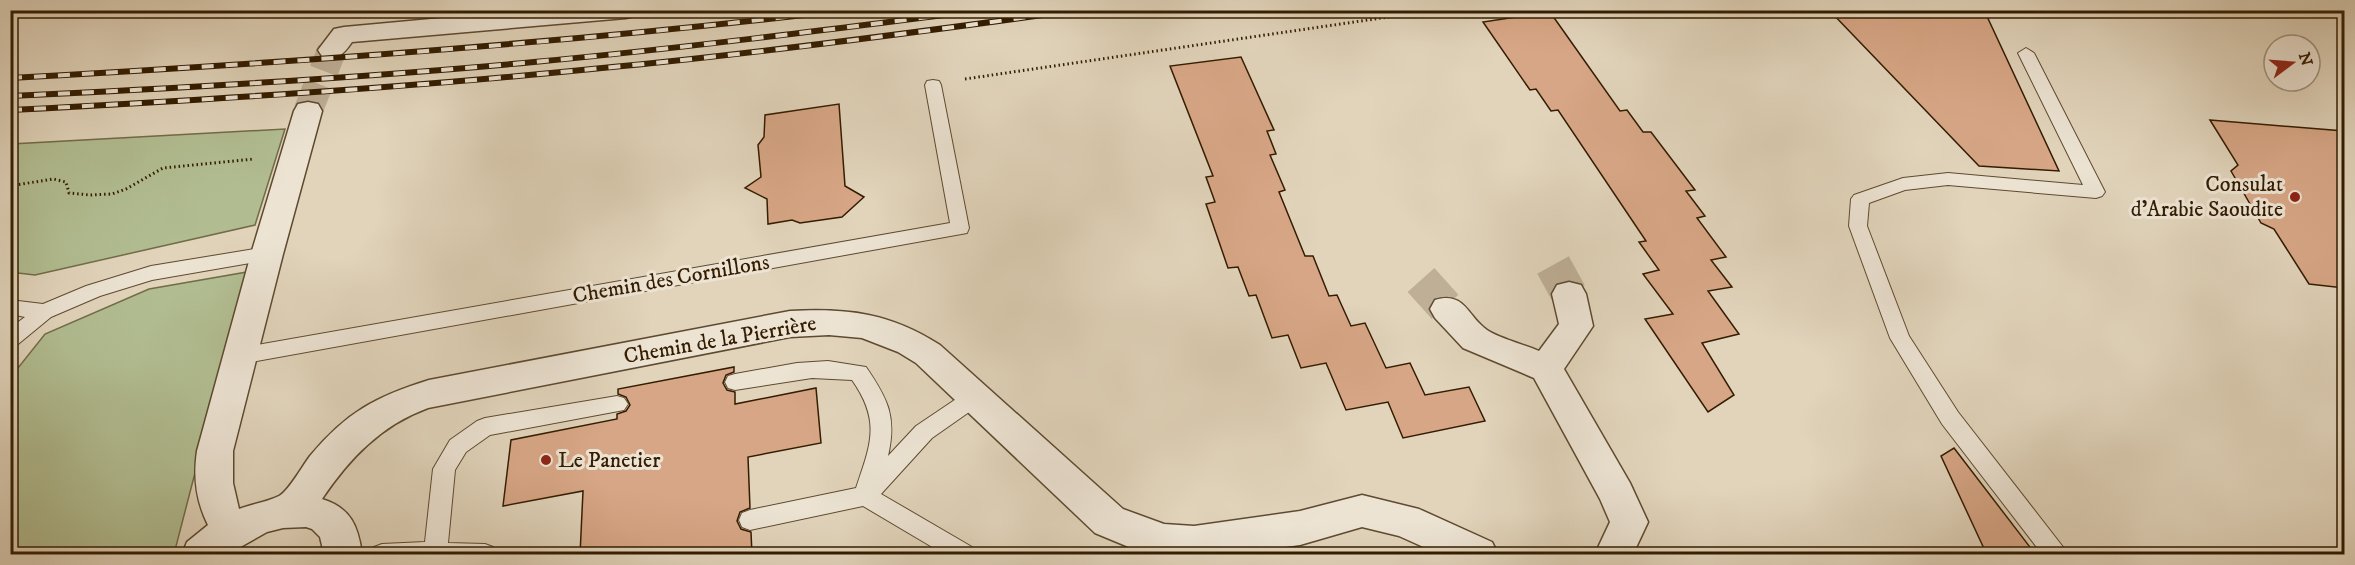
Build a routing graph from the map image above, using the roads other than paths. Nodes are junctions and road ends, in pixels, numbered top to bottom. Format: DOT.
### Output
graph roads {
  1 [pos="626,10"];
  2 [pos="340,32"];
  3 [pos="2026,53"];
  4 [pos="933,85"];
  5 [pos="308,111"];
  6 [pos="267,254"];
  7 [pos="1569,294"];
  8 [pos="10,307"];
  9 [pos="1447,309"];
  10 [pos="44,312"];
  11 [pos="10,340"];
  12 [pos="240,356"];
  13 [pos="1546,368"];
  14 [pos="735,382"];
  15 [pos="975,397"];
  16 [pos="617,404"];
  17 [pos="865,496"];
  18 [pos="293,510"];
  19 [pos="750,520"];
  20 [pos="231,530"];
  21 [pos="1297,541"];
  22 [pos="435,553"];
  23 [pos="201,555"];
  24 [pos="343,555"];
  25 [pos="382,555"];
  26 [pos="485,555"];
  27 [pos="964,555"];
  28 [pos="1478,555"];
  29 [pos="1614,555"];
  30 [pos="2055,555"];
  1 -- 2 [label="street"];
  3 -- 30 [label="lane"];
  4 -- 12 [label="lane, Chemin des Cornillons"];
  5 -- 6 [label="street"];
  6 -- 10 [label="lane"];
  6 -- 12 [label="street"];
  7 -- 13 [label="street"];
  8 -- 10 [label="lane"];
  9 -- 13 [label="street"];
  10 -- 11 [label="lane"];
  12 -- 20 [label="street"];
  13 -- 29 [label="street"];
  14 -- 17 [label="lane"];
  15 -- 17 [label="lane"];
  15 -- 18 [label="street, Chemin de la Pierrière"];
  15 -- 21 [label="street, Chemin de la Pierrière"];
  16 -- 22 [label="lane"];
  17 -- 19 [label="lane"];
  17 -- 27 [label="lane"];
  18 -- 20 [label="street"];
  18 -- 24 [label="street"];
  20 -- 23 [label="street"];
  21 -- 28 [label="street, Chemin de la Pierrière"];
  22 -- 25 [label="lane"];
  22 -- 26 [label="lane"];
}
